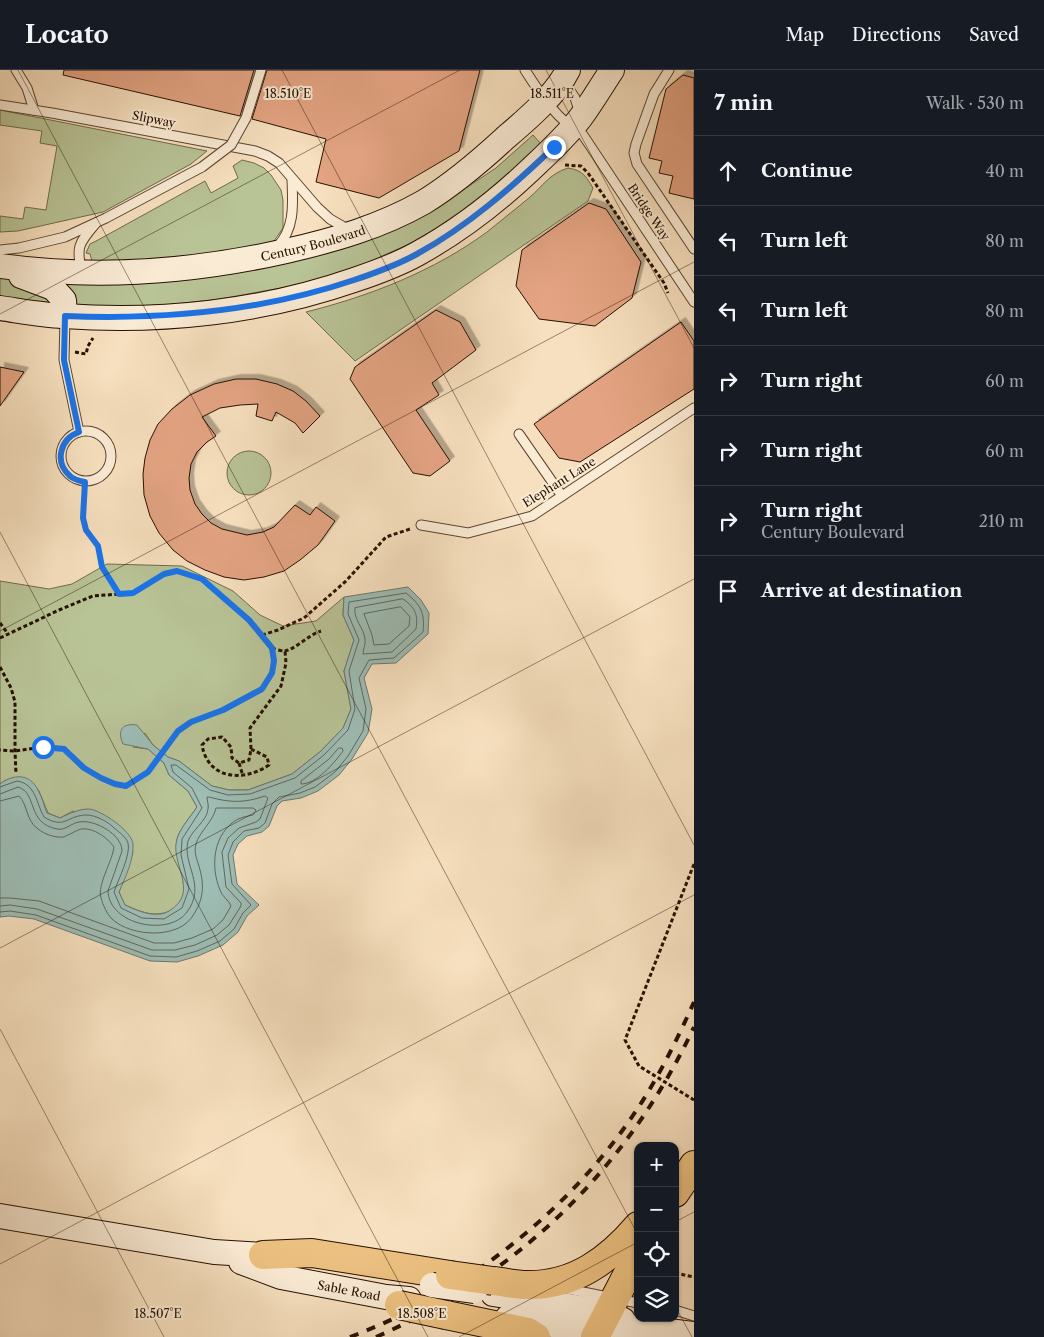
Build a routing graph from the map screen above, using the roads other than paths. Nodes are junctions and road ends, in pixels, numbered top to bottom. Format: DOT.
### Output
graph roads {
  1 [pos="16,70"];
  2 [pos="262,70"];
  3 [pos="525,70"];
  4 [pos="612,70"];
  5 [pos="669,70"];
  6 [pos="562,73"];
  7 [pos="545,100"];
  8 [pos="0,105"];
  9 [pos="34,110"];
  10 [pos="579,127"];
  11 [pos="292,180"];
  12 [pos="102,220"];
  13 [pos="356,233"];
  14 [pos="691,236"];
  15 [pos="694,249"];
  16 [pos="0,250"];
  17 [pos="262,256"];
  18 [pos="0,266"];
  19 [pos="0,272"];
  20 [pos="82,272"];
  21 [pos="694,302"];
  22 [pos="0,308"];
  23 [pos="65,316"];
  24 [pos="694,408"];
  25 [pos="79,432"];
  26 [pos="519,434"];
  27 [pos="562,496"];
  28 [pos="421,525"];
  29 [pos="694,1164"];
  30 [pos="679,1179"];
  31 [pos="679,1187"];
  32 [pos="0,1216"];
  33 [pos="634,1230"];
  34 [pos="214,1252"];
  35 [pos="263,1255"];
  36 [pos="634,1263"];
  37 [pos="544,1284"];
  38 [pos="485,1286"];
  39 [pos="398,1300"];
  40 [pos="451,1311"];
  41 [pos="679,1311"];
  42 [pos="610,1316"];
  43 [pos="694,1316"];
  44 [pos="694,1334"];
  45 [pos="536,1337"];
  1 -- 9 [label="lane"];
  2 -- 12 [label="lane, bridge"];
  3 -- 7 [label="lane"];
  4 -- 10 [label="main road"];
  5 -- 14 [label="lane"];
  6 -- 7 [label="main road, Century Boulevard"];
  6 -- 10 [label="lane"];
  7 -- 10 [label="lane"];
  7 -- 13 [label="main road, Century Boulevard"];
  8 -- 9 [label="lane, Slipway"];
  9 -- 11 [label="lane, Slipway"];
  10 -- 21 [label="lane, Bridge Way"];
  10 -- 23 [label="main road"];
  11 -- 13 [label="lane, Slipway"];
  11 -- 17 [label="lane"];
  12 -- 16 [label="lane"];
  12 -- 20 [label="lane"];
  13 -- 17 [label="main road, Century Boulevard"];
  14 -- 15 [label="lane"];
  17 -- 20 [label="main road, Century Boulevard"];
  18 -- 20 [label="main road, Century Boulevard"];
  19 -- 23 [label="main road"];
  22 -- 23 [label="main road"];
  23 -- 25 [label="lane"];
  24 -- 27 [label="lane, Elephant Lane"];
  25 -- 25 [label="lane"];
  26 -- 27 [label="lane"];
  27 -- 28 [label="lane, Elephant Lane"];
  29 -- 30 [label="highway"];
  29 -- 31 [label="highway"];
  32 -- 34 [label="main road, Sable Road"];
  33 -- 37 [label="highway"];
  34 -- 35 [label="main road, Sable Road"];
  34 -- 39 [label="main road, Sable Road"];
  35 -- 38 [label="highway, bridge"];
  36 -- 42 [label="highway"];
  37 -- 38 [label="highway"];
  37 -- 42 [label="lane"];
  38 -- 42 [label="main road"];
  39 -- 40 [label="highway, bridge"];
  40 -- 42 [label="main road"];
  40 -- 45 [label="highway"];
  41 -- 43 [label="lane"];
  42 -- 44 [label="main road"];
}
